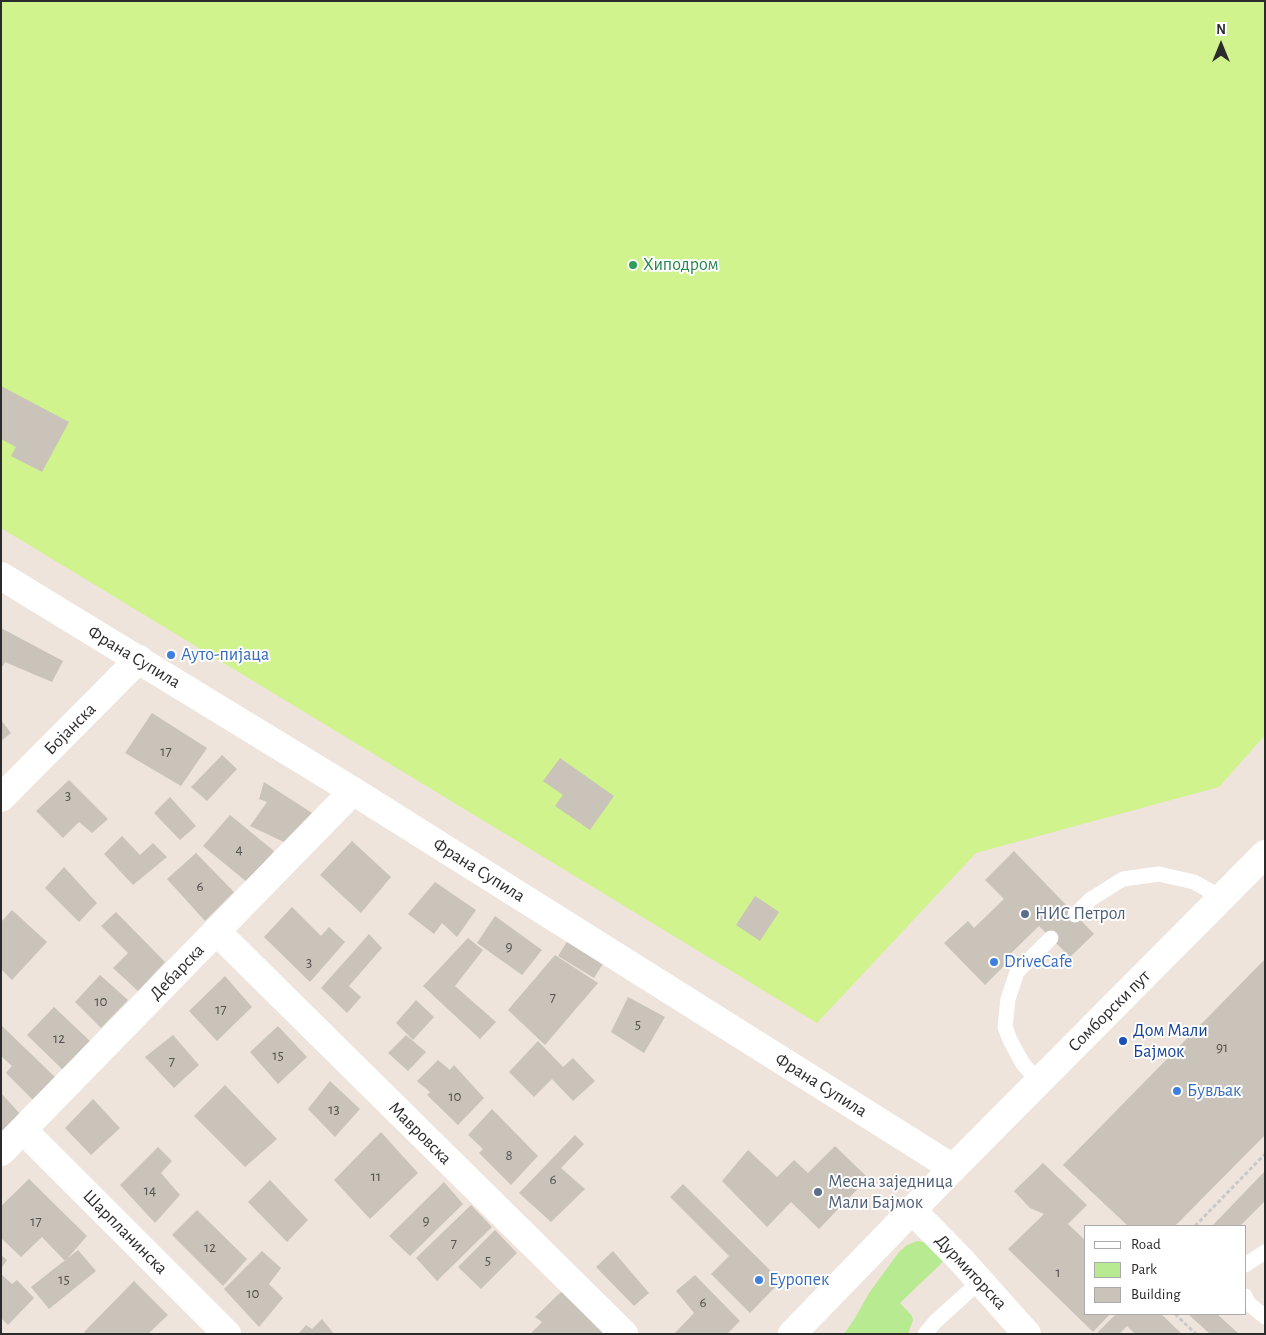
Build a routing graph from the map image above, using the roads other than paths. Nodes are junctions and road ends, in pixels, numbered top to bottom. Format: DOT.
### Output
graph roads {
  1 [pos="1,576"];
  2 [pos="139,659"];
  3 [pos="353,791"];
  4 [pos="1,798"];
  5 [pos="1265,854"];
  6 [pos="1222,898"];
  7 [pos="1075,914"];
  8 [pos="216,931"];
  9 [pos="1051,938"];
  10 [pos="1039,1081"];
  11 [pos="23,1130"];
  12 [pos="1,1152"];
  13 [pos="953,1168"];
  14 [pos="914,1210"];
  15 [pos="1265,1252"];
  16 [pos="1246,1264"];
  17 [pos="980,1280"];
  18 [pos="1246,1298"];
  19 [pos="1265,1317"];
  20 [pos="802,1329"];
  21 [pos="228,1334"];
  22 [pos="624,1334"];
  23 [pos="925,1334"];
  24 [pos="1027,1334"];
  1 -- 2 [label="street, Франа Супила"];
  2 -- 3 [label="street, Франа Супила"];
  2 -- 4 [label="street, Бојанска"];
  3 -- 8 [label="street, Дебарска"];
  3 -- 13 [label="street, Франа Супила"];
  5 -- 6 [label="street, Сомборски пут"];
  6 -- 7 [label="lane"];
  6 -- 10 [label="street, Сомборски пут"];
  8 -- 11 [label="street, Дебарска"];
  8 -- 22 [label="street, Мавровска"];
  9 -- 10 [label="lane"];
  10 -- 13 [label="street, Сомборски пут"];
  11 -- 12 [label="street, Дебарска"];
  11 -- 21 [label="street, Шарпланинска"];
  13 -- 14 [label="street, Сомборски пут"];
  14 -- 17 [label="street, Дурмиторска"];
  14 -- 20 [label="street, Сомборски пут"];
  15 -- 16 [label="lane"];
  17 -- 23 [label="lane"];
  17 -- 24 [label="street, Дурмиторска"];
  18 -- 19 [label="lane"];
}
